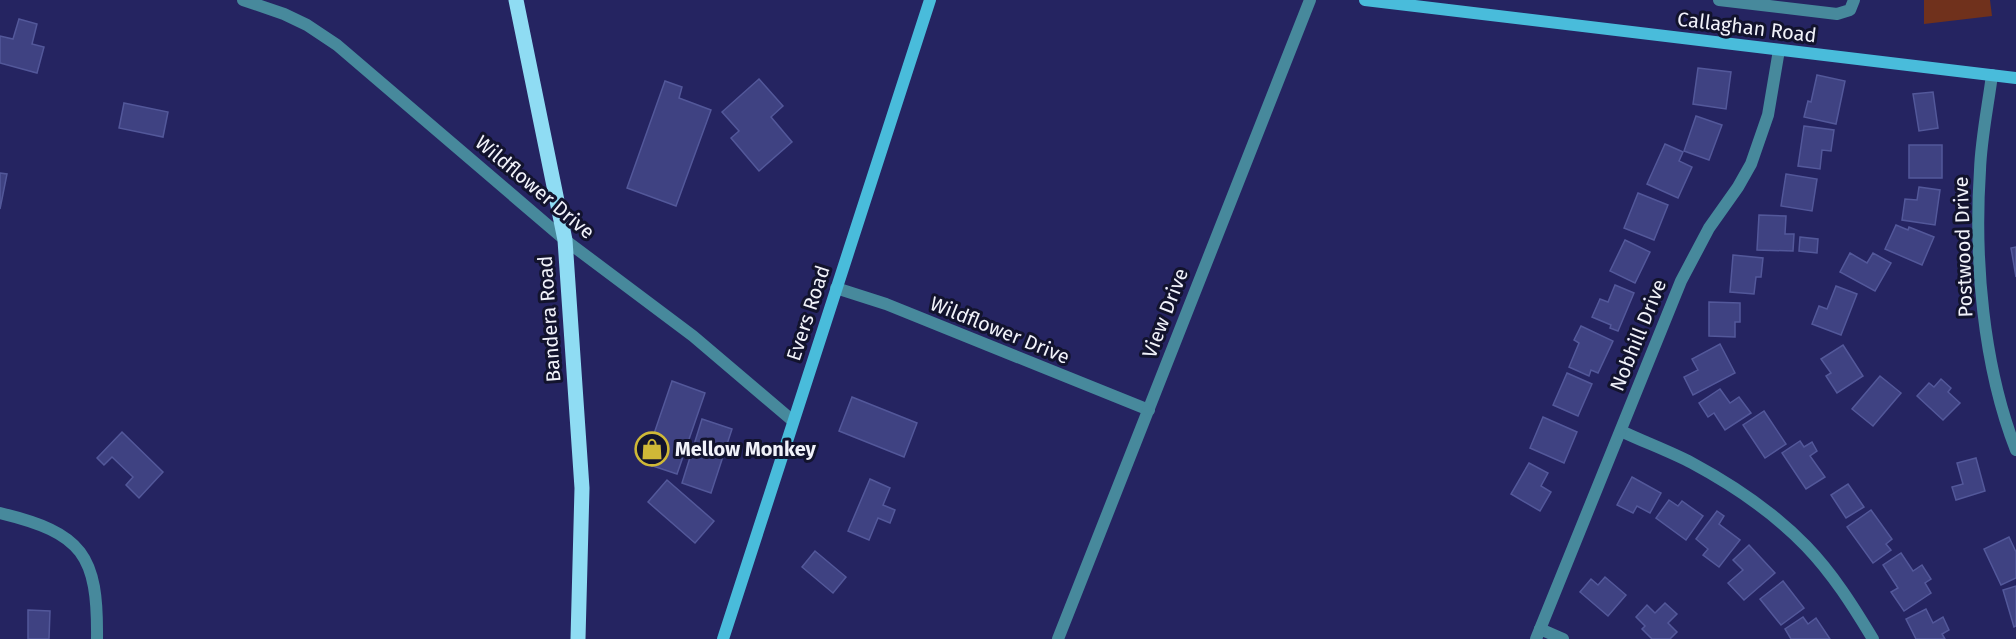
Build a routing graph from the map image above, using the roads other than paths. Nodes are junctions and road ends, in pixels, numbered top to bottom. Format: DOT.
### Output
graph roads {
  1 [pos="243,0"];
  2 [pos="516,0"];
  3 [pos="930,0"];
  4 [pos="1310,0"];
  5 [pos="1365,0"];
  6 [pos="1719,0"];
  7 [pos="1854,3"];
  8 [pos="1779,50"];
  9 [pos="1992,75"];
  10 [pos="2016,78"];
  11 [pos="565,240"];
  12 [pos="836,288"];
  13 [pos="1149,410"];
  14 [pos="793,421"];
  15 [pos="1621,431"];
  16 [pos="2016,450"];
  17 [pos="0,513"];
  18 [pos="1538,634"];
  19 [pos="97,639"];
  20 [pos="578,639"];
  21 [pos="723,639"];
  22 [pos="1058,639"];
  23 [pos="1563,639"];
  24 [pos="1873,639"];
  1 -- 11 [label="street, Wildflower Drive"];
  2 -- 11 [label="main road, Bandera Road"];
  3 -- 12 [label="main road, Evers Road"];
  4 -- 13 [label="street, View Drive"];
  5 -- 8 [label="main road, Callaghan Road"];
  6 -- 7 [label="street, Callaghan Road"];
  8 -- 9 [label="main road, Callaghan Road"];
  8 -- 15 [label="street, Nobhill Drive"];
  9 -- 10 [label="main road, Callaghan Road"];
  9 -- 16 [label="street, Postwood Drive"];
  11 -- 14 [label="street, Wildflower Drive"];
  11 -- 20 [label="main road, Bandera Road"];
  12 -- 13 [label="street, Wildflower Drive"];
  12 -- 14 [label="main road, Evers Road"];
  13 -- 22 [label="street, View Drive"];
  14 -- 21 [label="main road, Evers Road"];
  15 -- 18 [label="street, Nobhill Drive"];
  15 -- 24 [label="street"];
  17 -- 19 [label="street"];
  18 -- 23 [label="street"];
}
